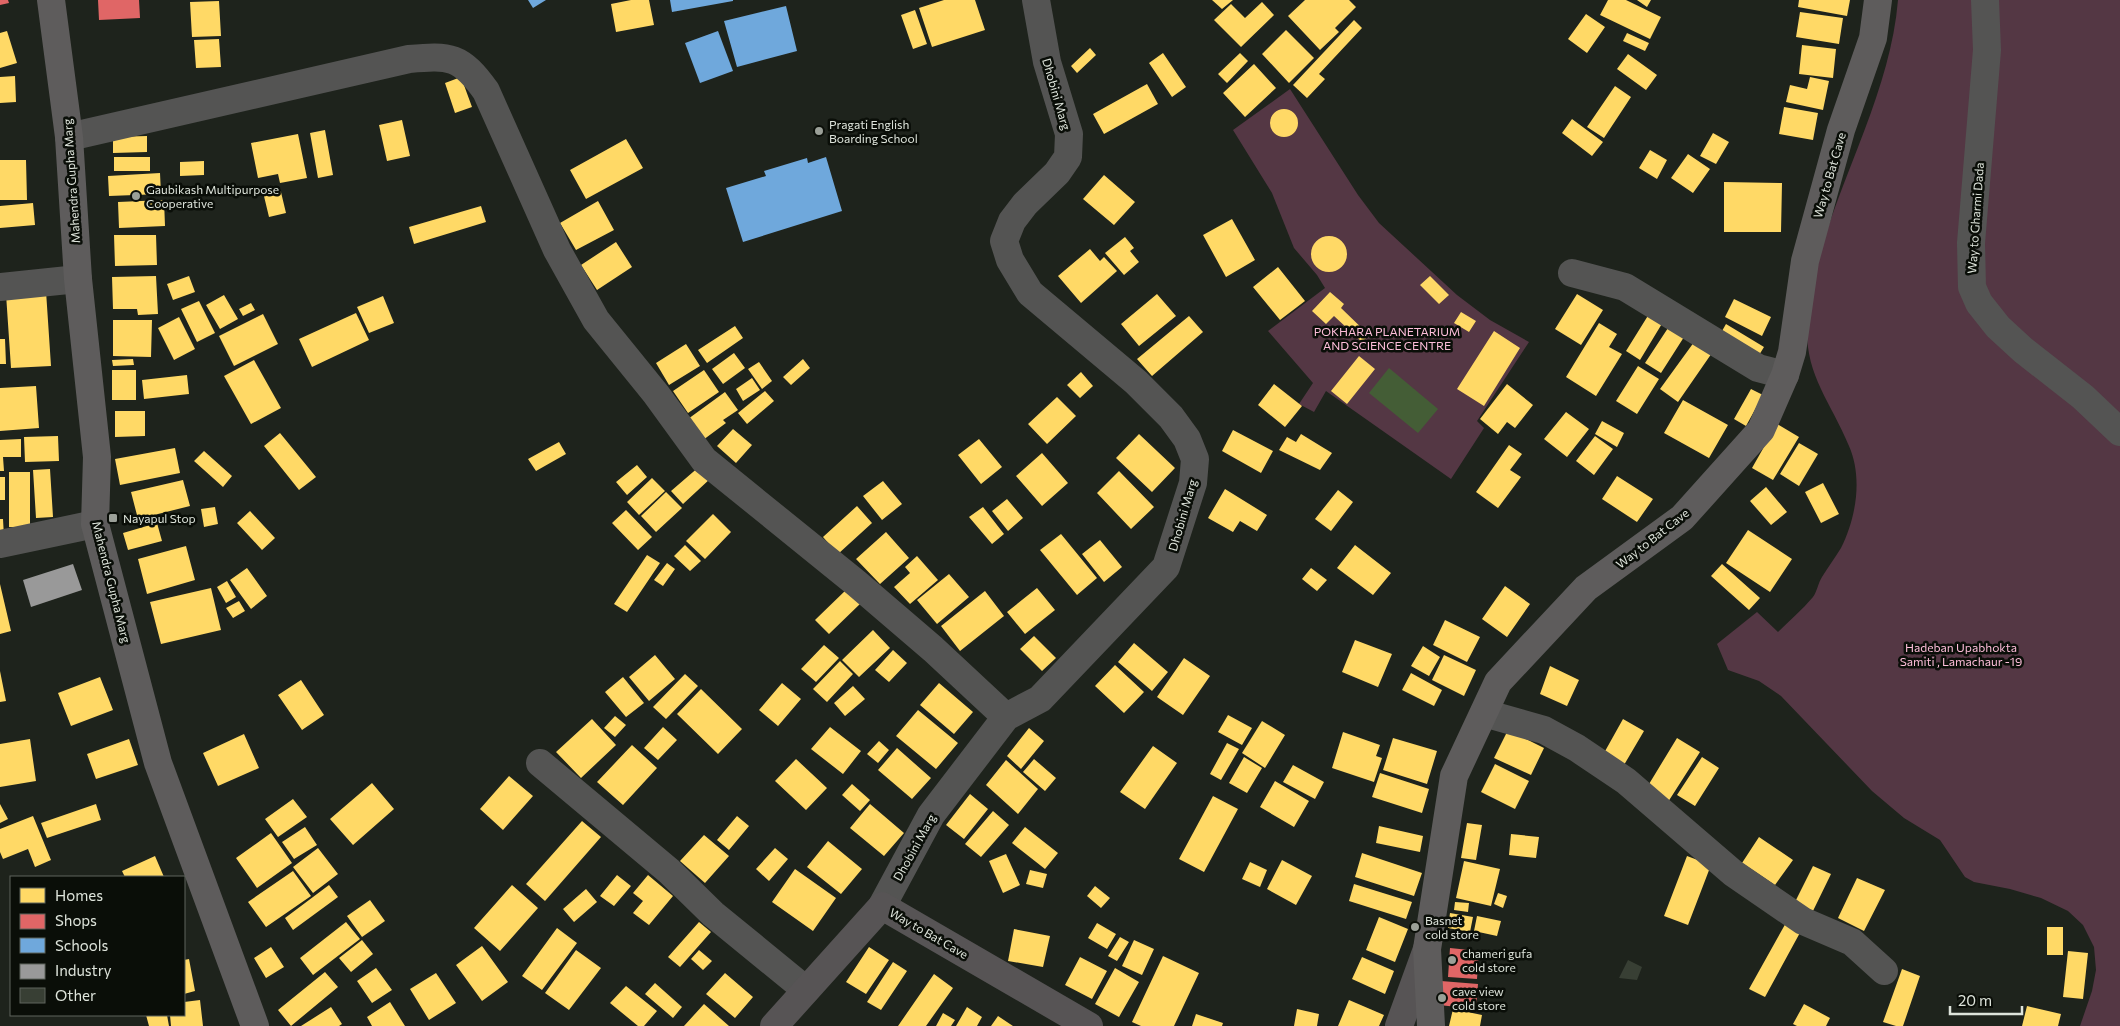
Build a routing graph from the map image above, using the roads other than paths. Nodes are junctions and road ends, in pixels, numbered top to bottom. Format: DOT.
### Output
graph roads {
  1 [pos="51,0"];
  2 [pos="1036,0"];
  3 [pos="1878,0"];
  4 [pos="1985,0"];
  5 [pos="69,136"];
  6 [pos="1572,273"];
  7 [pos="78,280"];
  8 [pos="0,287"];
  9 [pos="1785,375"];
  10 [pos="2120,432"];
  11 [pos="95,524"];
  12 [pos="0,544"];
  13 [pos="1484,713"];
  14 [pos="1006,717"];
  15 [pos="540,762"];
  16 [pos="882,906"];
  17 [pos="1427,949"];
  18 [pos="1884,971"];
  19 [pos="806,990"];
  20 [pos="253,1025"];
  21 [pos="774,1026"];
  22 [pos="1088,1026"];
  23 [pos="1398,1026"];
  24 [pos="1432,1026"];
  1 -- 5 [label="main road, Mahendra Gupha Marg"];
  2 -- 14 [label="street, Dhobini Marg"];
  3 -- 9 [label="main road, Way to Bat Cave"];
  4 -- 10 [label="street, Way to Gharmi Dada"];
  5 -- 7 [label="main road, Mahendra Gupha Marg"];
  5 -- 14 [label="street"];
  6 -- 9 [label="street"];
  7 -- 8 [label="street"];
  7 -- 11 [label="main road, Mahendra Gupha Marg"];
  9 -- 13 [label="main road, Way to Bat Cave"];
  11 -- 12 [label="street"];
  11 -- 20 [label="main road, Mahendra Gupha Marg"];
  13 -- 17 [label="main road, Way to Bat Cave"];
  13 -- 18 [label="street"];
  14 -- 16 [label="street, Dhobini Marg"];
  15 -- 19 [label="street"];
  16 -- 19 [label="main road, Way to Bat Cave"];
  16 -- 22 [label="main road, Way to Bat Cave"];
  17 -- 23 [label="main road, Way to Bat Cave"];
  17 -- 24 [label="main road"];
  19 -- 21 [label="main road, Way to Bat Cave"];
}
